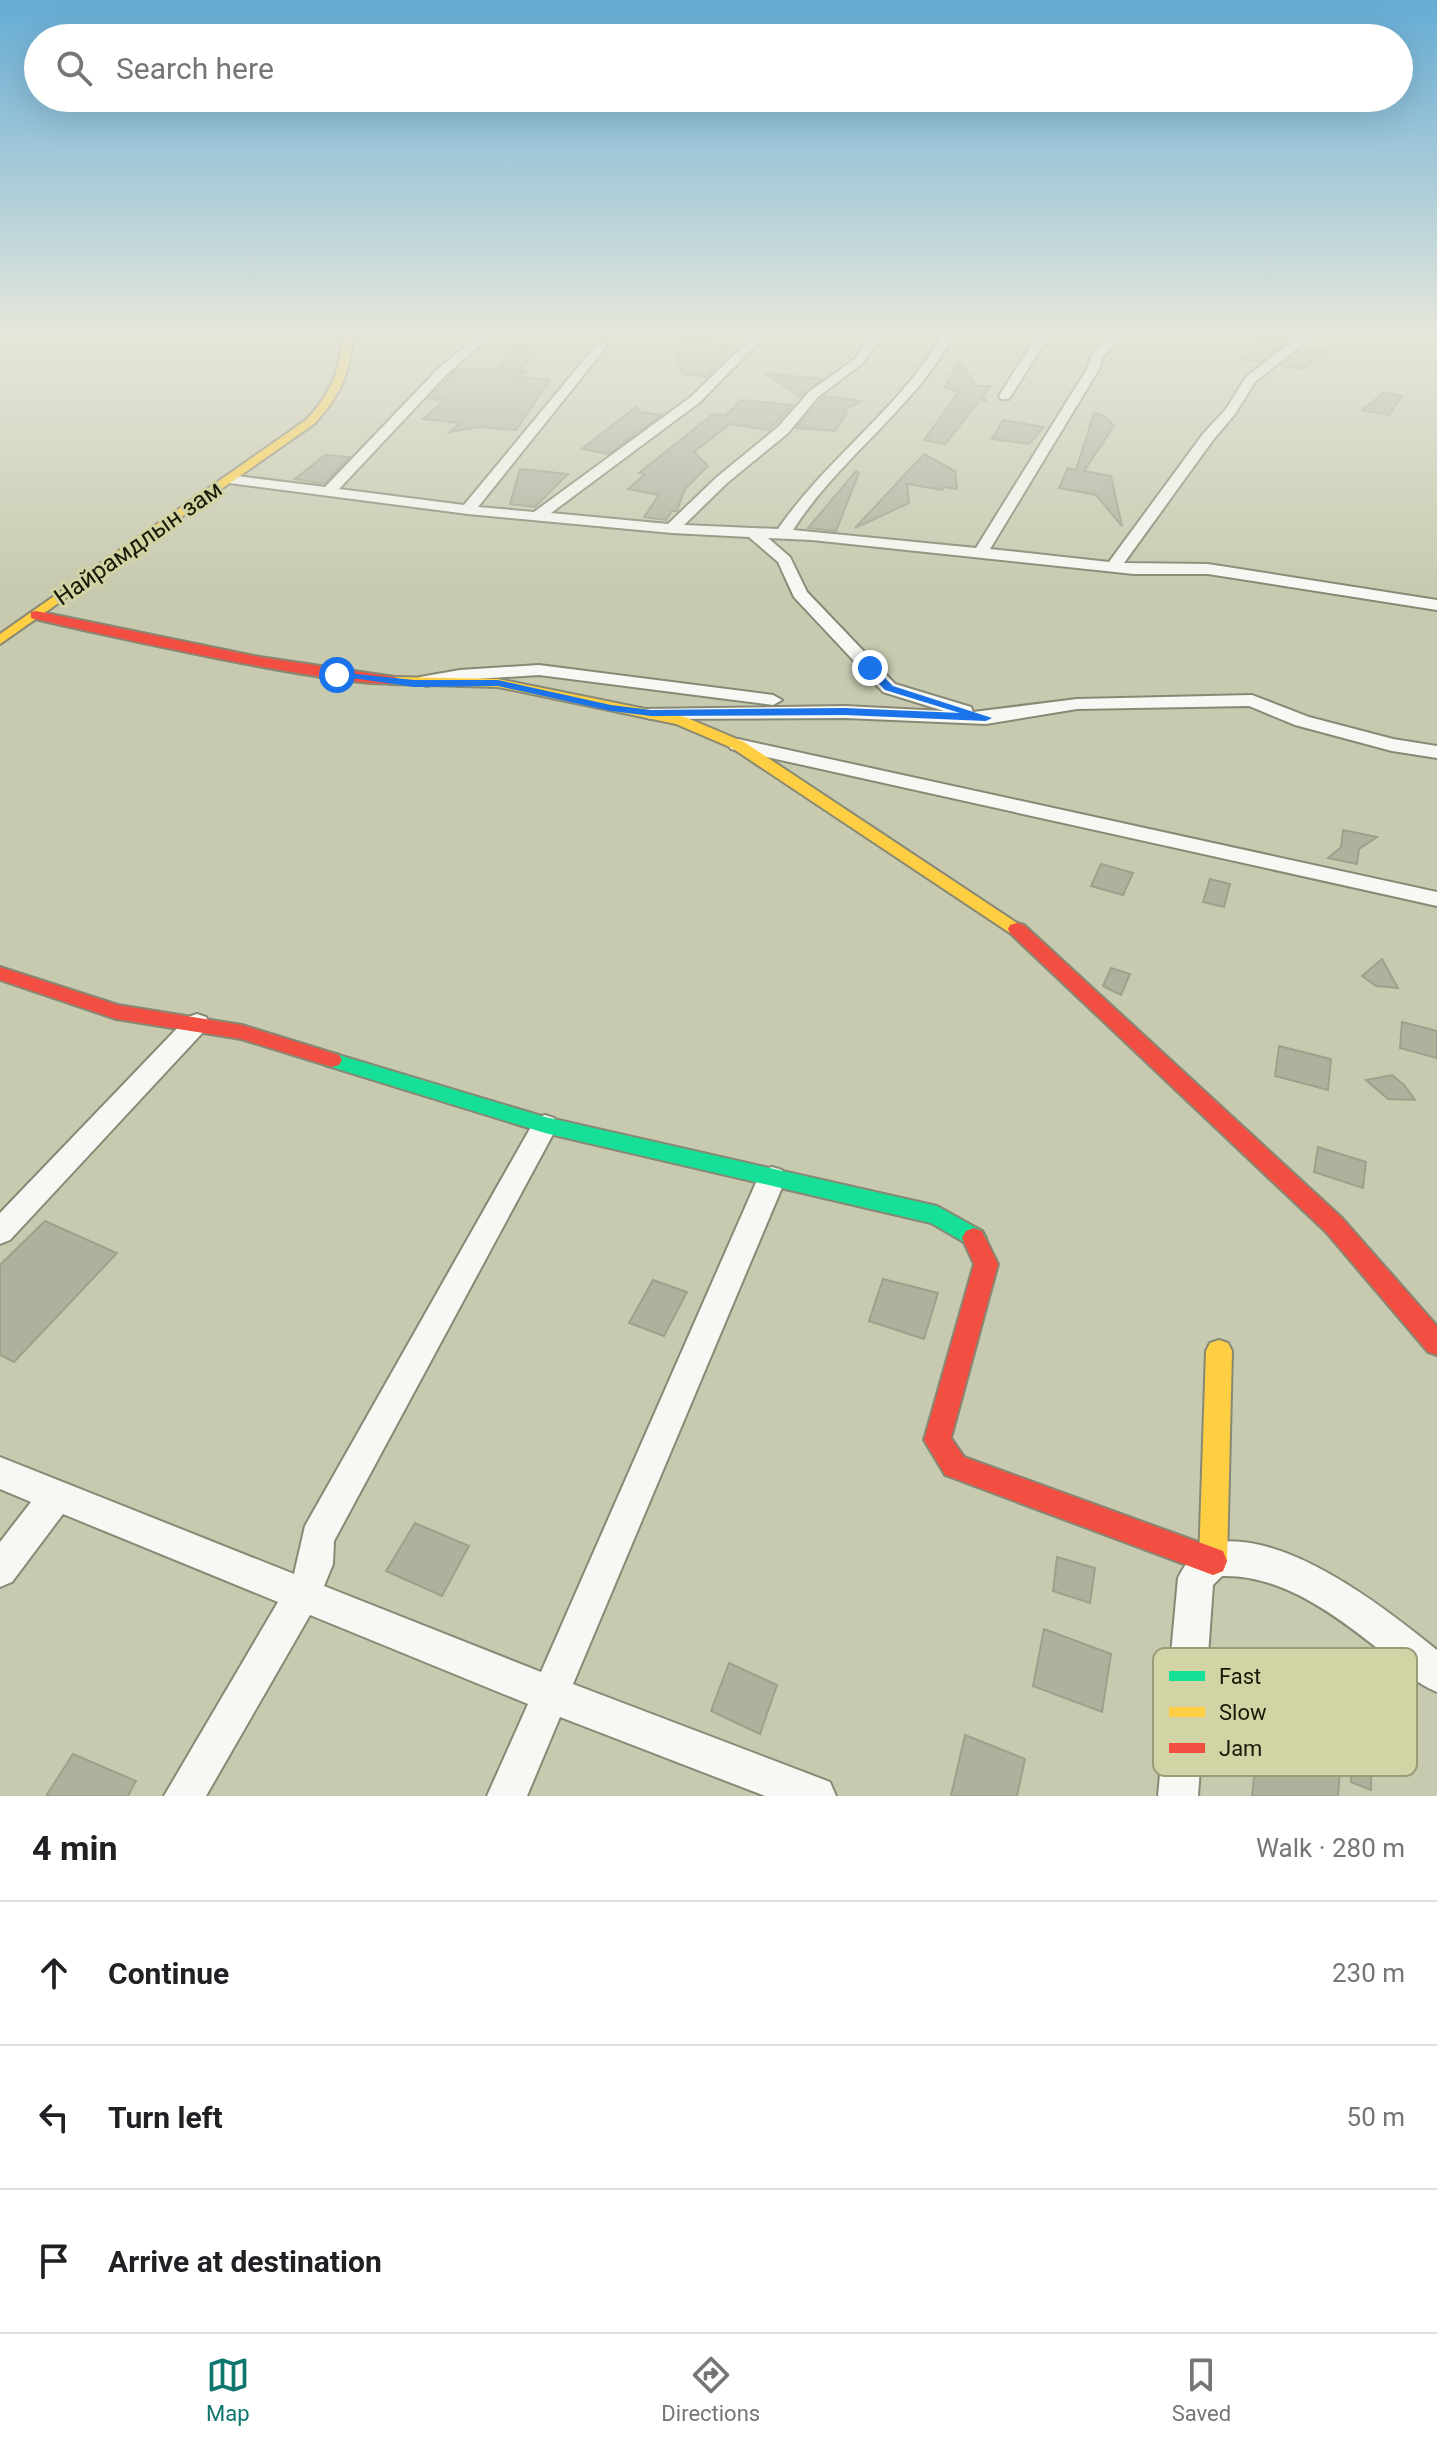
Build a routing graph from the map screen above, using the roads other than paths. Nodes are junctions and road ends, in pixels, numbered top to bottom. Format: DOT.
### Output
graph roads {
  1 [pos="314,418"];
  2 [pos="398,418"];
  3 [pos="543,418"];
  4 [pos="671,418"];
  5 [pos="793,418"];
  6 [pos="886,418"];
  7 [pos="1063,418"];
  8 [pos="1225,418"];
  9 [pos="229,479"];
  10 [pos="328,492"];
  11 [pos="468,510"];
  12 [pos="539,515"];
  13 [pos="672,529"];
  14 [pos="750,530"];
  15 [pos="783,533"];
  16 [pos="980,553"];
  17 [pos="1113,567"];
  18 [pos="1437,605"];
  19 [pos="36,615"];
  20 [pos="0,640"];
  21 [pos="414,683"];
  22 [pos="845,712"];
  23 [pos="651,713"];
  24 [pos="986,718"];
  25 [pos="738,745"];
  26 [pos="1437,752"];
  27 [pos="1437,899"];
  28 [pos="0,973"];
  29 [pos="197,1023"];
  30 [pos="545,1125"];
  31 [pos="772,1178"];
  32 [pos="0,1232"];
  33 [pos="1437,1344"];
  34 [pos="1219,1351"];
  35 [pos="0,1473"];
  36 [pos="58,1494"];
  37 [pos="1213,1561"];
  38 [pos="0,1570"];
  39 [pos="303,1594"];
  40 [pos="1190,1648"];
  41 [pos="1406,1648"];
  42 [pos="1417,1657"];
  43 [pos="1437,1674"];
  44 [pos="552,1695"];
  45 [pos="1180,1776"];
  46 [pos="184,1796"];
  47 [pos="507,1796"];
  48 [pos="816,1796"];
  49 [pos="1178,1796"];
  1 -- 9 [label="street, Найрамдлын зам"];
  2 -- 10 [label="street"];
  3 -- 11 [label="street"];
  4 -- 12 [label="street"];
  5 -- 13 [label="street"];
  6 -- 15 [label="street"];
  7 -- 16 [label="street"];
  8 -- 17 [label="street"];
  9 -- 10 [label="street"];
  9 -- 19 [label="street, Найрамдлын зам"];
  10 -- 11 [label="street"];
  11 -- 12 [label="street"];
  12 -- 13 [label="street"];
  13 -- 14 [label="street"];
  14 -- 15 [label="street"];
  14 -- 24 [label="street"];
  15 -- 16 [label="street"];
  16 -- 17 [label="street"];
  17 -- 18 [label="street"];
  19 -- 20 [label="street, Найрамдлын зам"];
  19 -- 21 [label="street"];
  21 -- 22 [label="street"];
  21 -- 23 [label="street"];
  22 -- 23 [label="street"];
  22 -- 24 [label="street"];
  23 -- 25 [label="street"];
  24 -- 26 [label="street"];
  25 -- 27 [label="street"];
  25 -- 33 [label="street"];
  28 -- 29 [label="street"];
  29 -- 30 [label="street"];
  29 -- 32 [label="street"];
  30 -- 31 [label="street"];
  30 -- 39 [label="street"];
  31 -- 37 [label="street"];
  31 -- 44 [label="street"];
  34 -- 37 [label="street"];
  35 -- 36 [label="street"];
  36 -- 38 [label="street"];
  36 -- 39 [label="street"];
  37 -- 40 [label="street"];
  37 -- 41 [label="street"];
  39 -- 44 [label="street"];
  39 -- 46 [label="street"];
  42 -- 43 [label="street"];
  44 -- 47 [label="street"];
  44 -- 48 [label="street"];
  45 -- 49 [label="street"];
}
